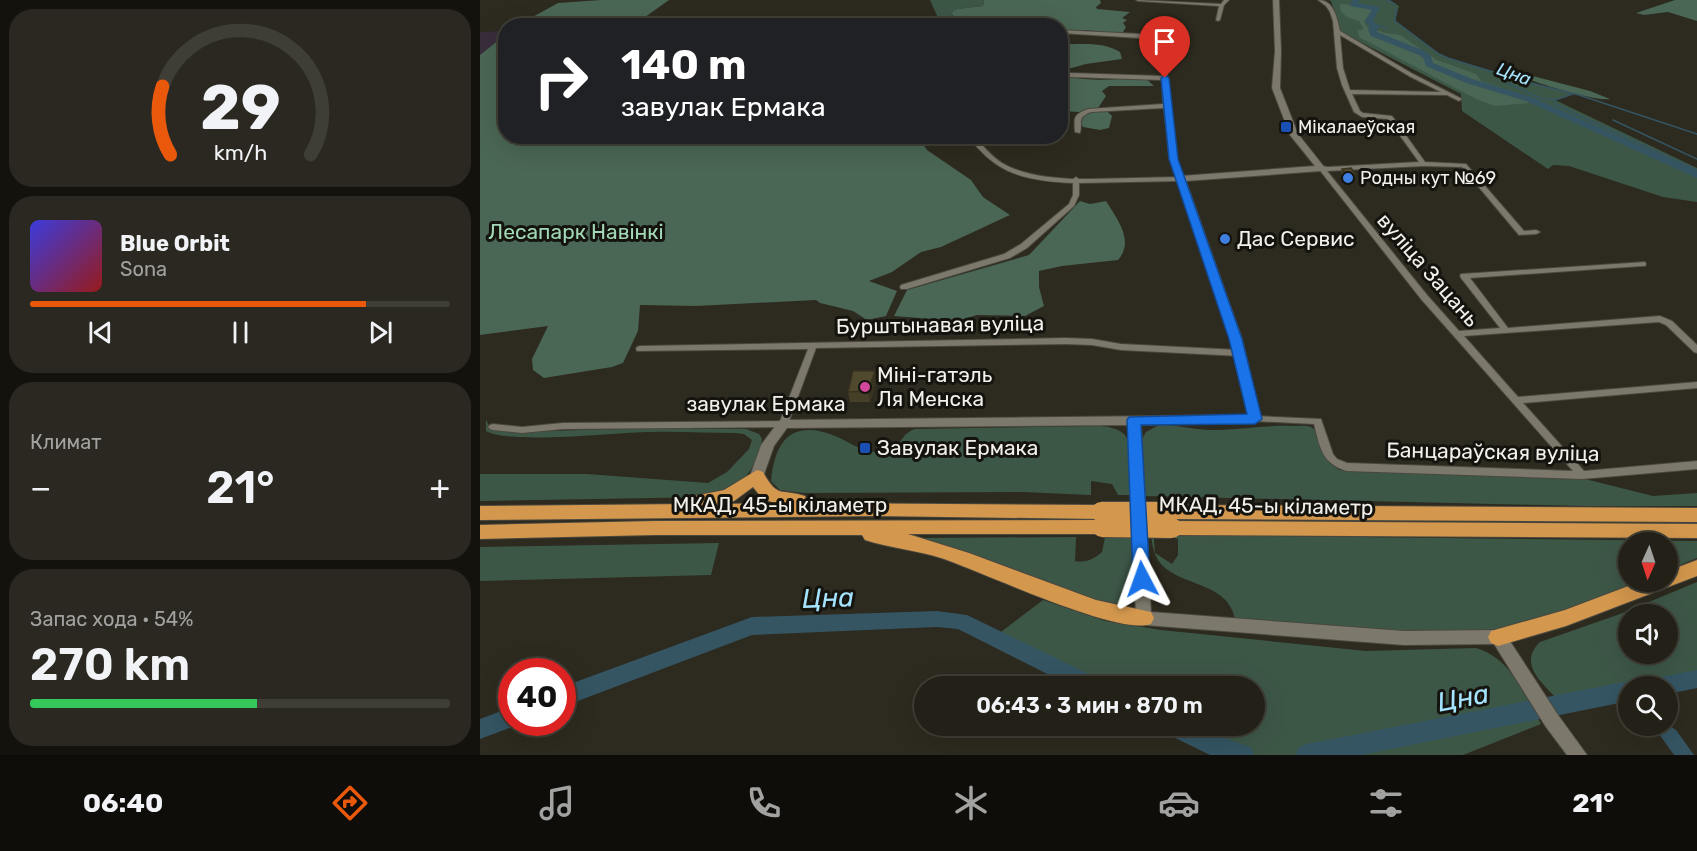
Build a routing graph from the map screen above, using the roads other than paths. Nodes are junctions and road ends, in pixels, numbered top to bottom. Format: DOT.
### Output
graph roads {
  1 [pos="1137,0"];
  2 [pos="1227,0"];
  3 [pos="1276,0"];
  4 [pos="1320,0"];
  5 [pos="1222,5"];
  6 [pos="1218,20"];
  7 [pos="1068,31"];
  8 [pos="1338,32"];
  9 [pos="1070,75"];
  10 [pos="1165,78"];
  11 [pos="1349,92"];
  12 [pos="1450,94"];
  13 [pos="1459,99"];
  14 [pos="1167,105"];
  15 [pos="1078,132"];
  16 [pos="978,144"];
  17 [pos="1423,164"];
  18 [pos="1321,168"];
  19 [pos="1181,179"];
  20 [pos="1076,180"];
  21 [pos="1536,232"];
  22 [pos="1642,264"];
  23 [pos="904,287"];
  24 [pos="1504,329"];
  25 [pos="1458,334"];
  26 [pos="813,346"];
  27 [pos="640,349"];
  28 [pos="1697,350"];
  29 [pos="1240,353"];
  30 [pos="1697,385"];
  31 [pos="1518,400"];
  32 [pos="1255,419"];
  33 [pos="1134,420"];
  34 [pos="783,424"];
  35 [pos="493,427"];
  36 [pos="1697,465"];
  37 [pos="1582,475"];
  38 [pos="757,476"];
  39 [pos="876,509"];
  40 [pos="594,511"];
  41 [pos="480,513"];
  42 [pos="1697,515"];
  43 [pos="658,519"];
  44 [pos="1102,519"];
  45 [pos="1171,520"];
  46 [pos="778,528"];
  47 [pos="1697,531"];
  48 [pos="480,532"];
  49 [pos="1697,568"];
  50 [pos="1678,575"];
  51 [pos="1634,592"];
  52 [pos="1144,618"];
  53 [pos="1497,637"];
  54 [pos="1578,755"];
  1 -- 5 [label="street"];
  2 -- 5 [label="street"];
  3 -- 18 [label="street, вуліца Зацань"];
  4 -- 8 [label="street"];
  5 -- 6 [label="street"];
  7 -- 10 [label="street"];
  8 -- 11 [label="street"];
  8 -- 12 [label="street"];
  9 -- 10 [label="street"];
  10 -- 14 [label="street"];
  11 -- 12 [label="street"];
  11 -- 17 [label="street"];
  12 -- 13 [label="street"];
  14 -- 15 [label="street"];
  14 -- 19 [label="street"];
  16 -- 20 [label="street"];
  17 -- 18 [label="street"];
  17 -- 21 [label="street"];
  18 -- 19 [label="street"];
  18 -- 25 [label="street, вуліца Зацань"];
  19 -- 20 [label="street"];
  19 -- 29 [label="street"];
  20 -- 23 [label="street"];
  22 -- 24 [label="street"];
  24 -- 25 [label="street"];
  24 -- 28 [label="street"];
  25 -- 31 [label="street, вуліца Зацань"];
  26 -- 27 [label="street, Бурштынавая вуліца"];
  26 -- 29 [label="street, Бурштынавая вуліца"];
  26 -- 34 [label="street"];
  29 -- 32 [label="street"];
  30 -- 31 [label="street"];
  31 -- 37 [label="street, вуліца Зацань"];
  32 -- 33 [label="street, завулак Ермака"];
  32 -- 37 [label="street, Банцараўская вуліца"];
  33 -- 34 [label="street, завулак Ермака"];
  33 -- 52 [label="street"];
  34 -- 35 [label="street, завулак Ермака"];
  34 -- 38 [label="street"];
  36 -- 37 [label="street, Банцараўская вуліца"];
  38 -- 39 [label="highway"];
  38 -- 40 [label="highway"];
  39 -- 43 [label="highway, МКАД, 45-ы кіламетр"];
  39 -- 44 [label="highway, МКАД, 45-ы кіламетр"];
  40 -- 41 [label="highway"];
  40 -- 43 [label="highway"];
  42 -- 45 [label="highway, МКАД, 45-ы кіламетр"];
  43 -- 46 [label="highway, МКАД, 45-ы кіламетр"];
  43 -- 48 [label="highway"];
  44 -- 45 [label="highway, МКАД, 45-ы кіламетр, bridge"];
  44 -- 46 [label="highway, МКАД, 45-ы кіламетр"];
  45 -- 47 [label="highway, МКАД, 45-ы кіламетр"];
  46 -- 52 [label="highway"];
  49 -- 50 [label="highway"];
  51 -- 53 [label="highway"];
  52 -- 53 [label="street"];
  53 -- 54 [label="street"];
}
